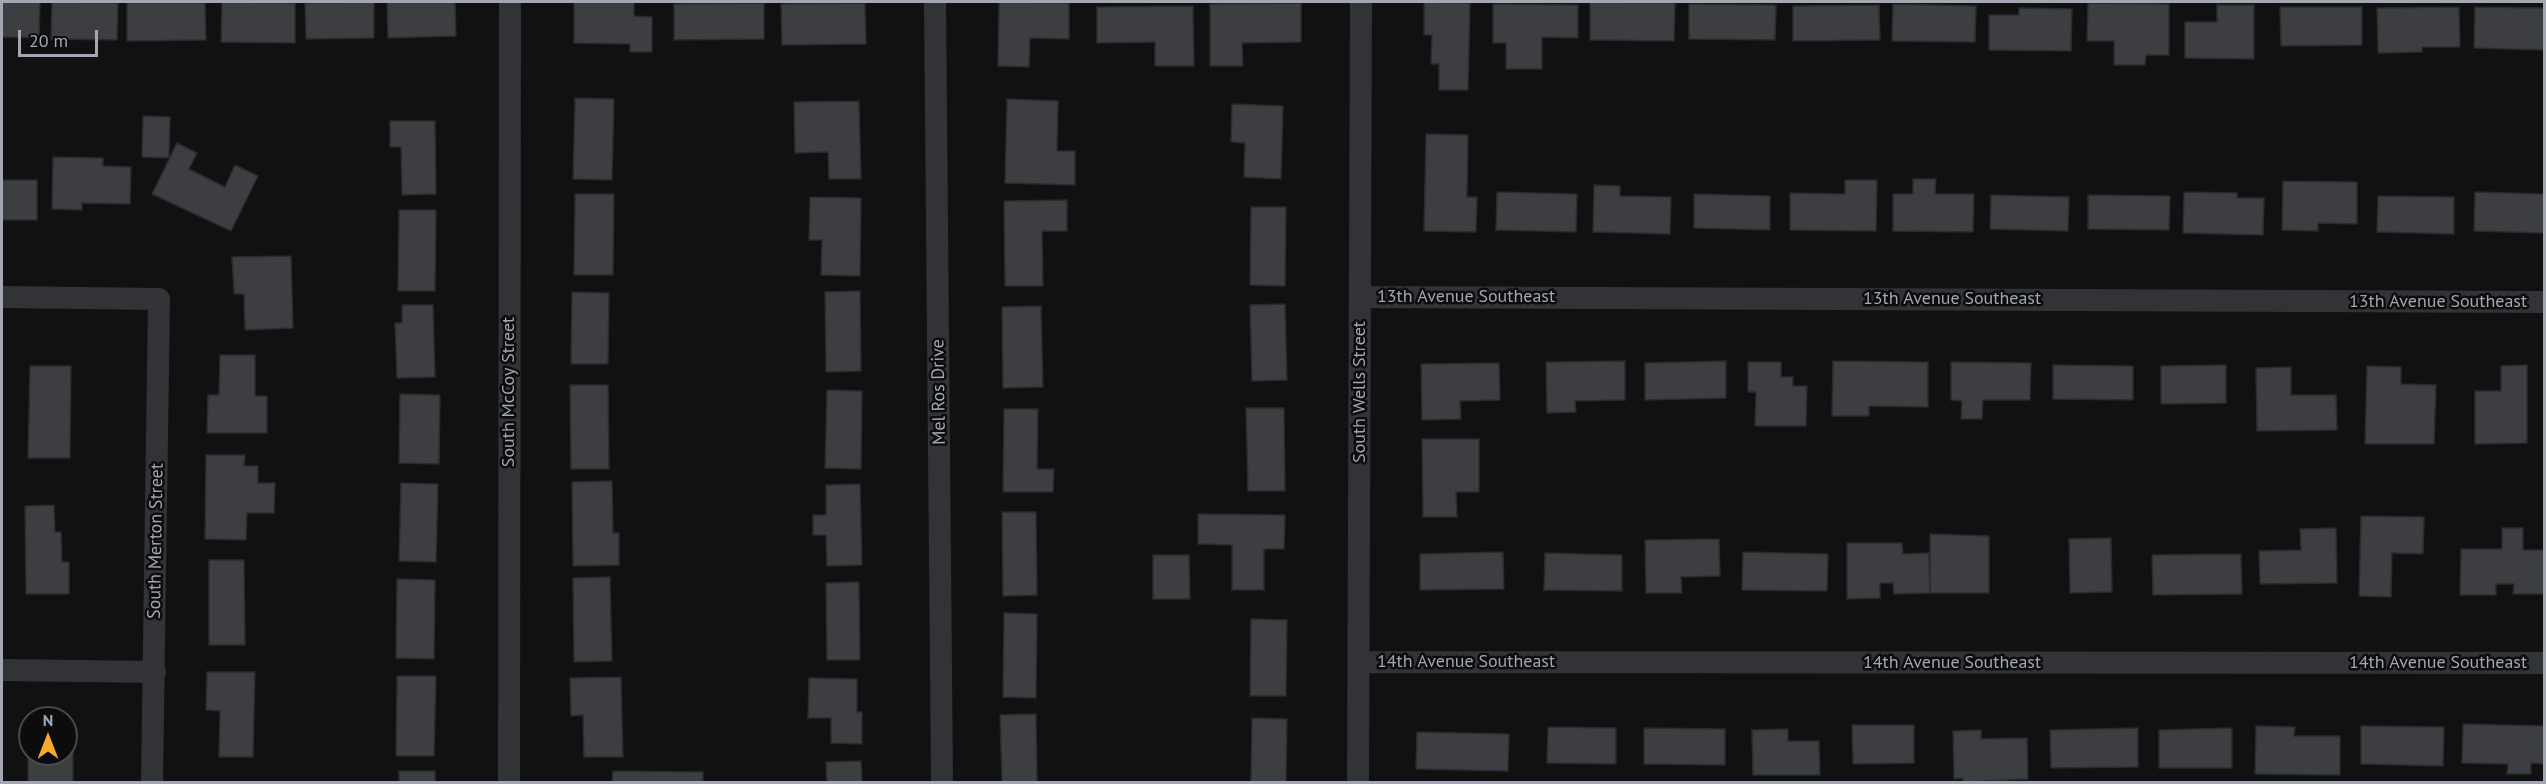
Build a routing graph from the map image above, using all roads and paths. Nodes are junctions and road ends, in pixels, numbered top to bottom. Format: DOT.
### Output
graph roads {
  1 [pos="510,2"];
  2 [pos="935,2"];
  3 [pos="1361,2"];
  4 [pos="2,297"];
  5 [pos="1360,297"];
  6 [pos="2544,302"];
  7 [pos="1359,662"];
  8 [pos="2544,663"];
  9 [pos="2,670"];
  10 [pos="155,672"];
  11 [pos="152,783"];
  12 [pos="509,783"];
  13 [pos="942,783"];
  14 [pos="1358,783"];
  1 -- 12 [label="street, South McCoy Street"];
  2 -- 13 [label="street, Mel Ros Drive"];
  3 -- 5 [label="street, South Wells Street"];
  4 -- 10 [label="street, South Merton Street"];
  5 -- 6 [label="street, 13th Avenue Southeast"];
  5 -- 7 [label="street, South Wells Street"];
  7 -- 8 [label="street, 14th Avenue Southeast"];
  7 -- 14 [label="street, South Wells Street"];
  9 -- 10 [label="street"];
  10 -- 11 [label="street, South Merton Street"];
}
